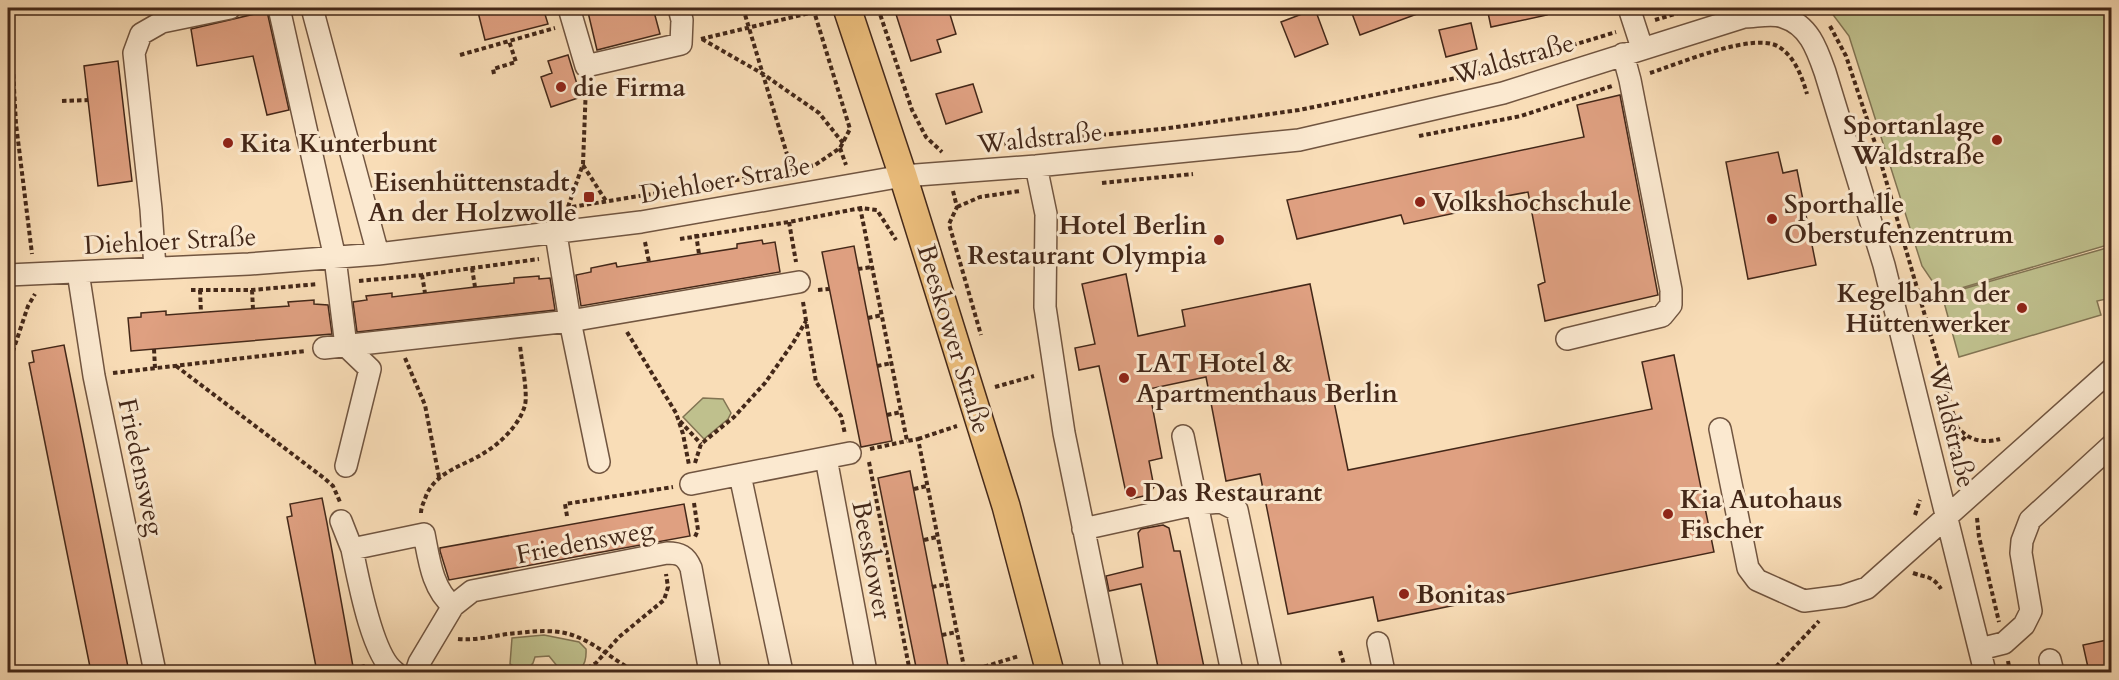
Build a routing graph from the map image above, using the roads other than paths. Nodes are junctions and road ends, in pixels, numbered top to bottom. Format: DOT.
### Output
graph roads {
  1 [pos="230,8"];
  2 [pos="279,8"];
  3 [pos="312,8"];
  4 [pos="679,8"];
  5 [pos="848,8"];
  6 [pos="571,15"];
  7 [pos="1632,17"];
  8 [pos="1633,51"];
  9 [pos="1036,166"];
  10 [pos="903,176"];
  11 [pos="556,234"];
  12 [pos="378,254"];
  13 [pos="335,258"];
  14 [pos="155,268"];
  15 [pos="78,272"];
  16 [pos="8,275"];
  17 [pos="800,282"];
  18 [pos="570,321"];
  19 [pos="1567,339"];
  20 [pos="346,346"];
  21 [pos="324,348"];
  22 [pos="2112,369"];
  23 [pos="1720,429"];
  24 [pos="1183,436"];
  25 [pos="2112,445"];
  26 [pos="858,452"];
  27 [pos="826,458"];
  28 [pos="598,462"];
  29 [pos="346,466"];
  30 [pos="740,475"];
  31 [pos="691,484"];
  32 [pos="1197,504"];
  33 [pos="1946,516"];
  34 [pos="341,521"];
  35 [pos="1083,529"];
  36 [pos="352,549"];
  37 [pos="453,606"];
  38 [pos="1378,643"];
  39 [pos="1980,649"];
  40 [pos="1270,666"];
  41 [pos="155,672"];
  42 [pos="395,672"];
  43 [pos="416,672"];
  44 [pos="710,672"];
  45 [pos="782,672"];
  46 [pos="866,672"];
  47 [pos="1050,672"];
  48 [pos="1113,672"];
  49 [pos="1232,672"];
  50 [pos="1384,672"];
  51 [pos="1985,672"];
  1 -- 14 [label="street"];
  2 -- 13 [label="street"];
  3 -- 12 [label="street"];
  4 -- 6 [label="street"];
  5 -- 10 [label="main road, Beeskower Straße"];
  7 -- 8 [label="street"];
  8 -- 9 [label="street, Waldstraße"];
  8 -- 19 [label="street"];
  8 -- 33 [label="street, Waldstraße"];
  9 -- 10 [label="street, Waldstraße"];
  9 -- 35 [label="street"];
  10 -- 11 [label="street, Diehloer Straße"];
  10 -- 47 [label="main road, Beeskower Straße"];
  11 -- 12 [label="street, Diehloer Straße"];
  11 -- 18 [label="street"];
  12 -- 13 [label="street, Diehloer Straße"];
  13 -- 14 [label="street, Diehloer Straße"];
  13 -- 20 [label="street"];
  14 -- 15 [label="street, Diehloer Straße"];
  15 -- 16 [label="street, Diehloer Straße"];
  15 -- 41 [label="street, Friedensweg"];
  17 -- 18 [label="street"];
  18 -- 20 [label="street"];
  18 -- 28 [label="street"];
  20 -- 21 [label="street"];
  20 -- 29 [label="street"];
  22 -- 33 [label="street"];
  23 -- 33 [label="street"];
  24 -- 32 [label="street"];
  25 -- 39 [label="street"];
  26 -- 27 [label="street"];
  27 -- 30 [label="street"];
  27 -- 46 [label="street, Beeskower"];
  30 -- 31 [label="street"];
  30 -- 45 [label="street"];
  32 -- 35 [label="street"];
  32 -- 40 [label="street"];
  32 -- 49 [label="street"];
  33 -- 39 [label="street, Waldstraße"];
  34 -- 36 [label="street"];
  35 -- 48 [label="street"];
  36 -- 37 [label="street"];
  36 -- 42 [label="street"];
  37 -- 43 [label="street, Friedensweg"];
  37 -- 44 [label="street, Friedensweg"];
  38 -- 50 [label="street"];
  39 -- 51 [label="street, Waldstraße"];
}
